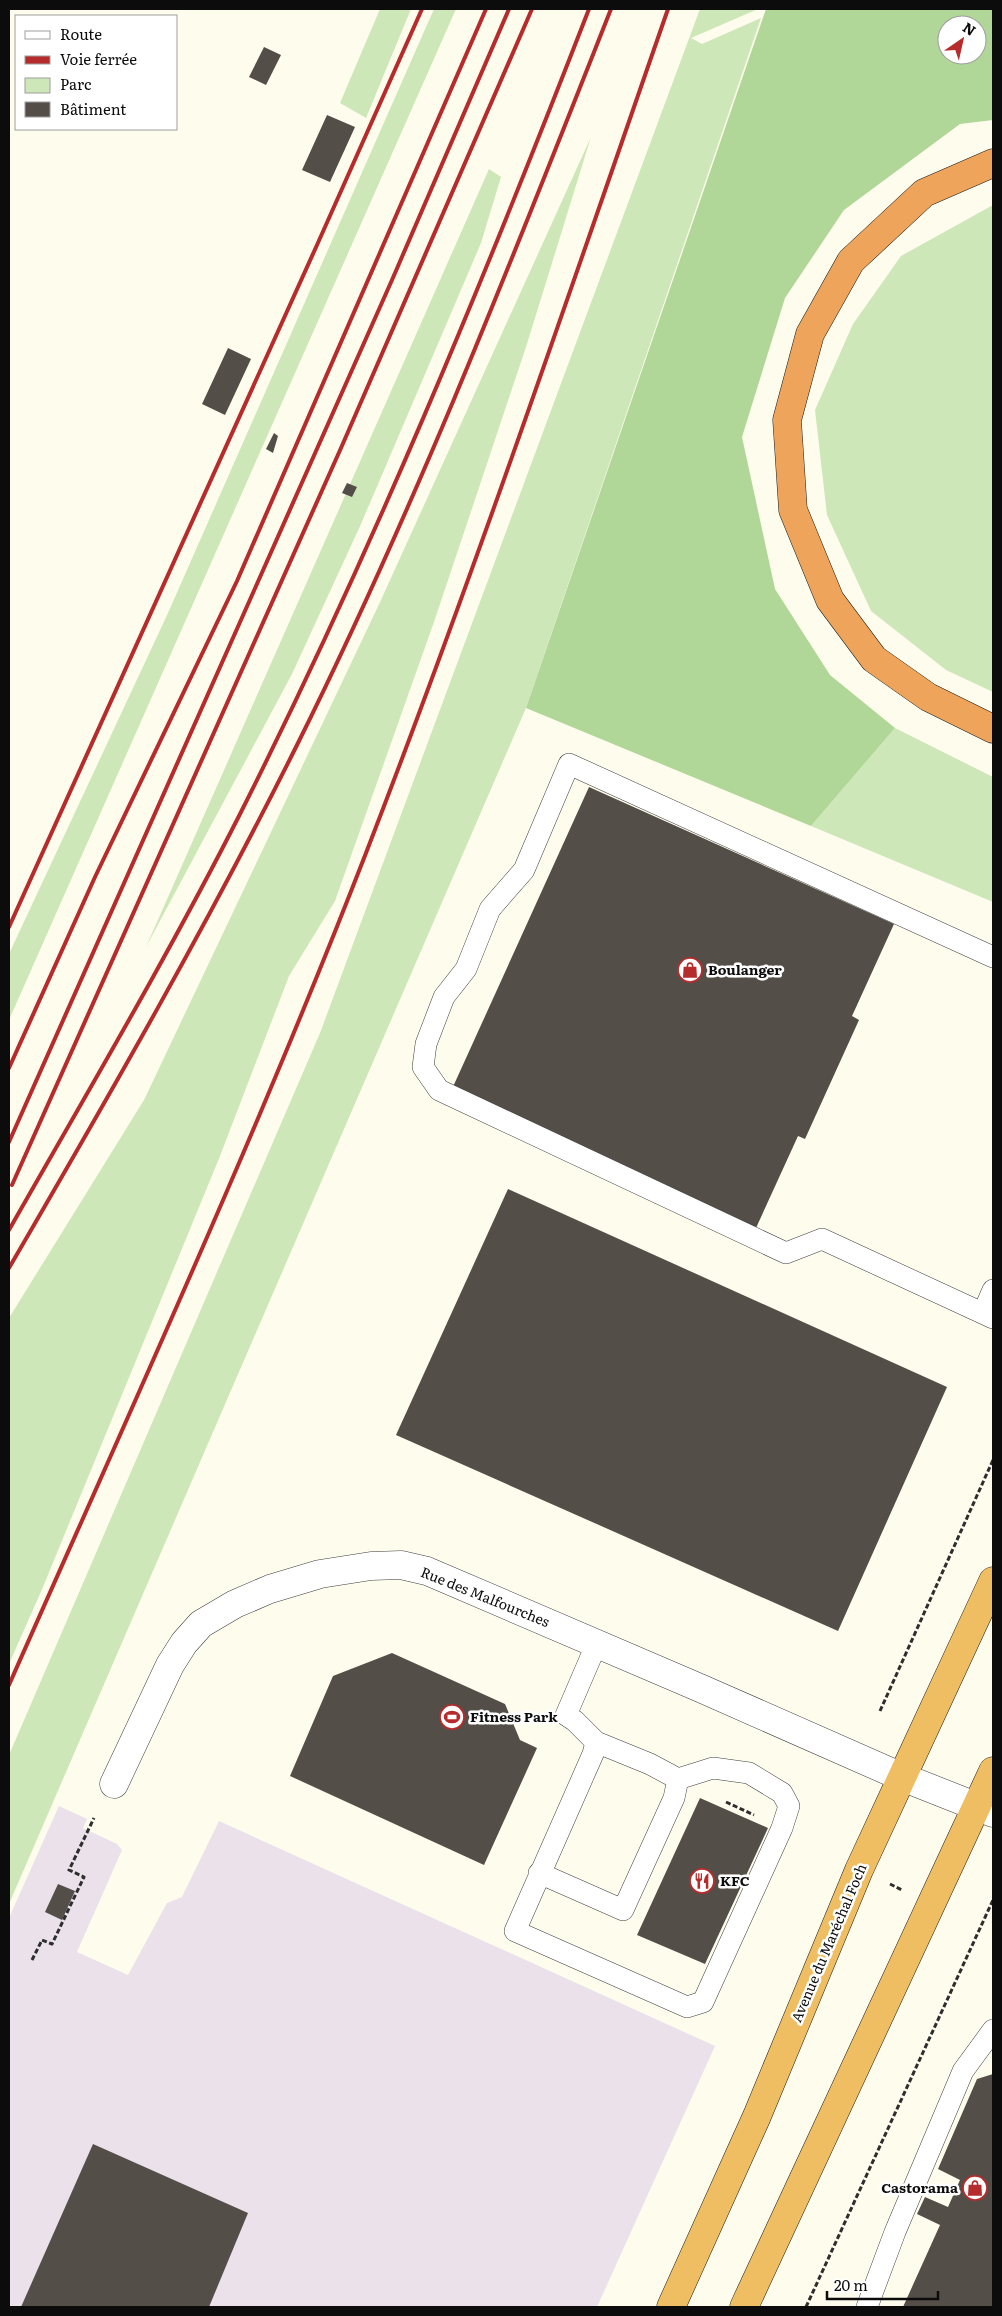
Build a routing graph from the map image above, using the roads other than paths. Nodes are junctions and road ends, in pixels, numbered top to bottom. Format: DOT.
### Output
graph roads {
  1 [pos="993,163"];
  2 [pos="993,729"];
  3 [pos="993,957"];
  4 [pos="993,1290"];
  5 [pos="988,1316"];
  6 [pos="993,1581"];
  7 [pos="596,1643"];
  8 [pos="596,1742"];
  9 [pos="993,1771"];
  10 [pos="684,1777"];
  11 [pos="902,1777"];
  12 [pos="114,1784"];
  13 [pos="985,1810"];
  14 [pos="539,1873"];
  15 [pos="993,2030"];
  16 [pos="671,2307"];
  17 [pos="744,2307"];
  18 [pos="867,2307"];
  1 -- 2 [label="highway"];
  3 -- 5 [label="lane"];
  4 -- 5 [label="lane"];
  6 -- 11 [label="highway, Avenue du Maréchal Foch"];
  7 -- 8 [label="lane"];
  7 -- 11 [label="street, Rue des Malfourches"];
  7 -- 12 [label="street, Rue des Malfourches"];
  8 -- 10 [label="lane"];
  8 -- 14 [label="lane"];
  9 -- 13 [label="highway"];
  10 -- 14 [label="lane"];
  10 -- 14 [label="lane"];
  11 -- 13 [label="street, Rue des Malfourches"];
  11 -- 16 [label="highway, Avenue du Maréchal Foch"];
  13 -- 17 [label="highway"];
  15 -- 18 [label="lane"];
}
